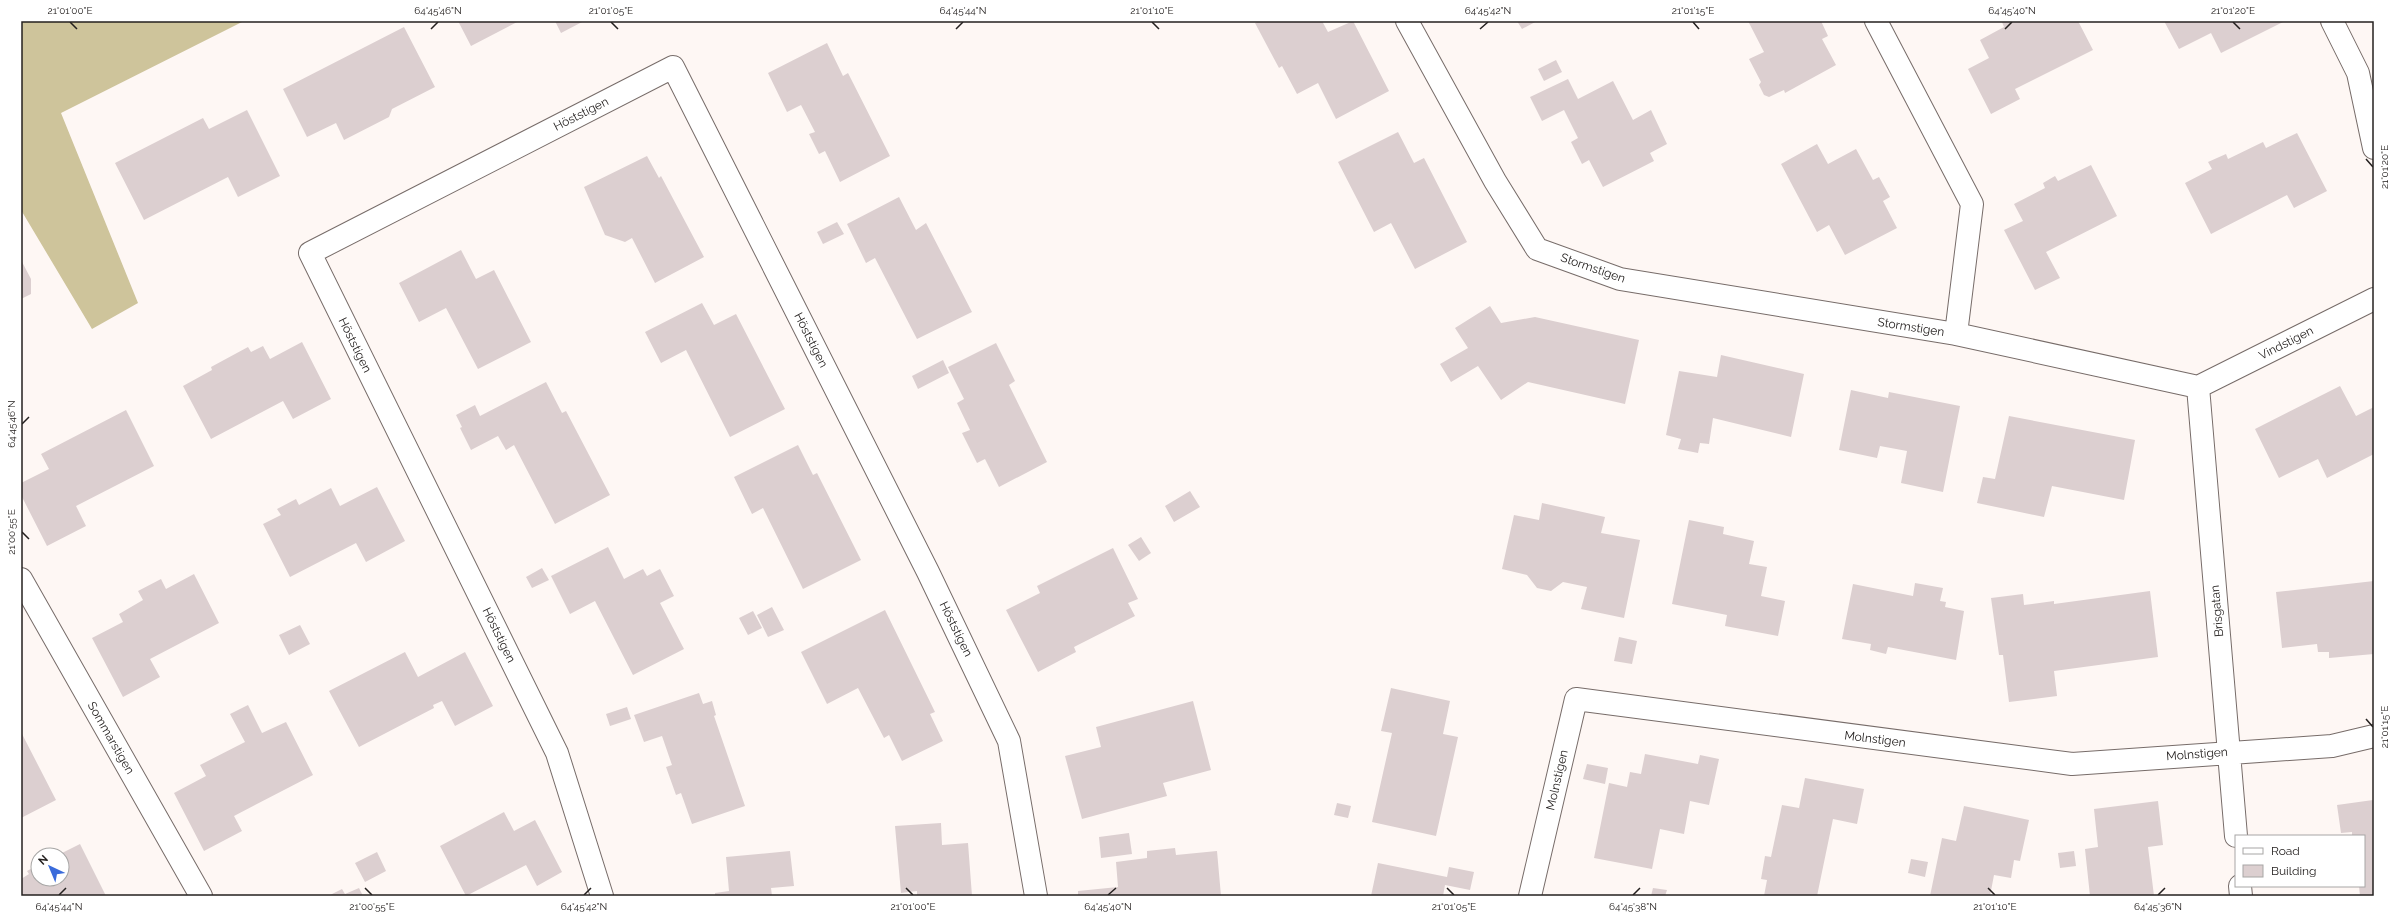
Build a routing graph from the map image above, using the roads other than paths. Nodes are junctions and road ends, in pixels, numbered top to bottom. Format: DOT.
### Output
graph roads {
  1 [pos="1407,21"];
  2 [pos="1876,21"];
  3 [pos="2332,21"];
  4 [pos="2374,148"];
  5 [pos="2374,299"];
  6 [pos="1956,334"];
  7 [pos="2198,387"];
  8 [pos="21,579"];
  9 [pos="2374,736"];
  10 [pos="2229,752"];
  11 [pos="2236,835"];
  12 [pos="201,896"];
  13 [pos="602,896"];
  14 [pos="1036,896"];
  15 [pos="1530,896"];
  1 -- 6 [label="street, Stormstigen"];
  2 -- 6 [label="street, Stormstigen"];
  3 -- 4 [label="street"];
  5 -- 7 [label="street, Vindstigen"];
  6 -- 7 [label="street, Stormstigen"];
  7 -- 10 [label="street, Brisgatan"];
  8 -- 12 [label="street, Sommarstigen"];
  9 -- 10 [label="street, Molnstigen"];
  10 -- 11 [label="street, Brisgatan"];
  10 -- 15 [label="street, Molnstigen"];
  13 -- 14 [label="street, Höststigen"];
}
